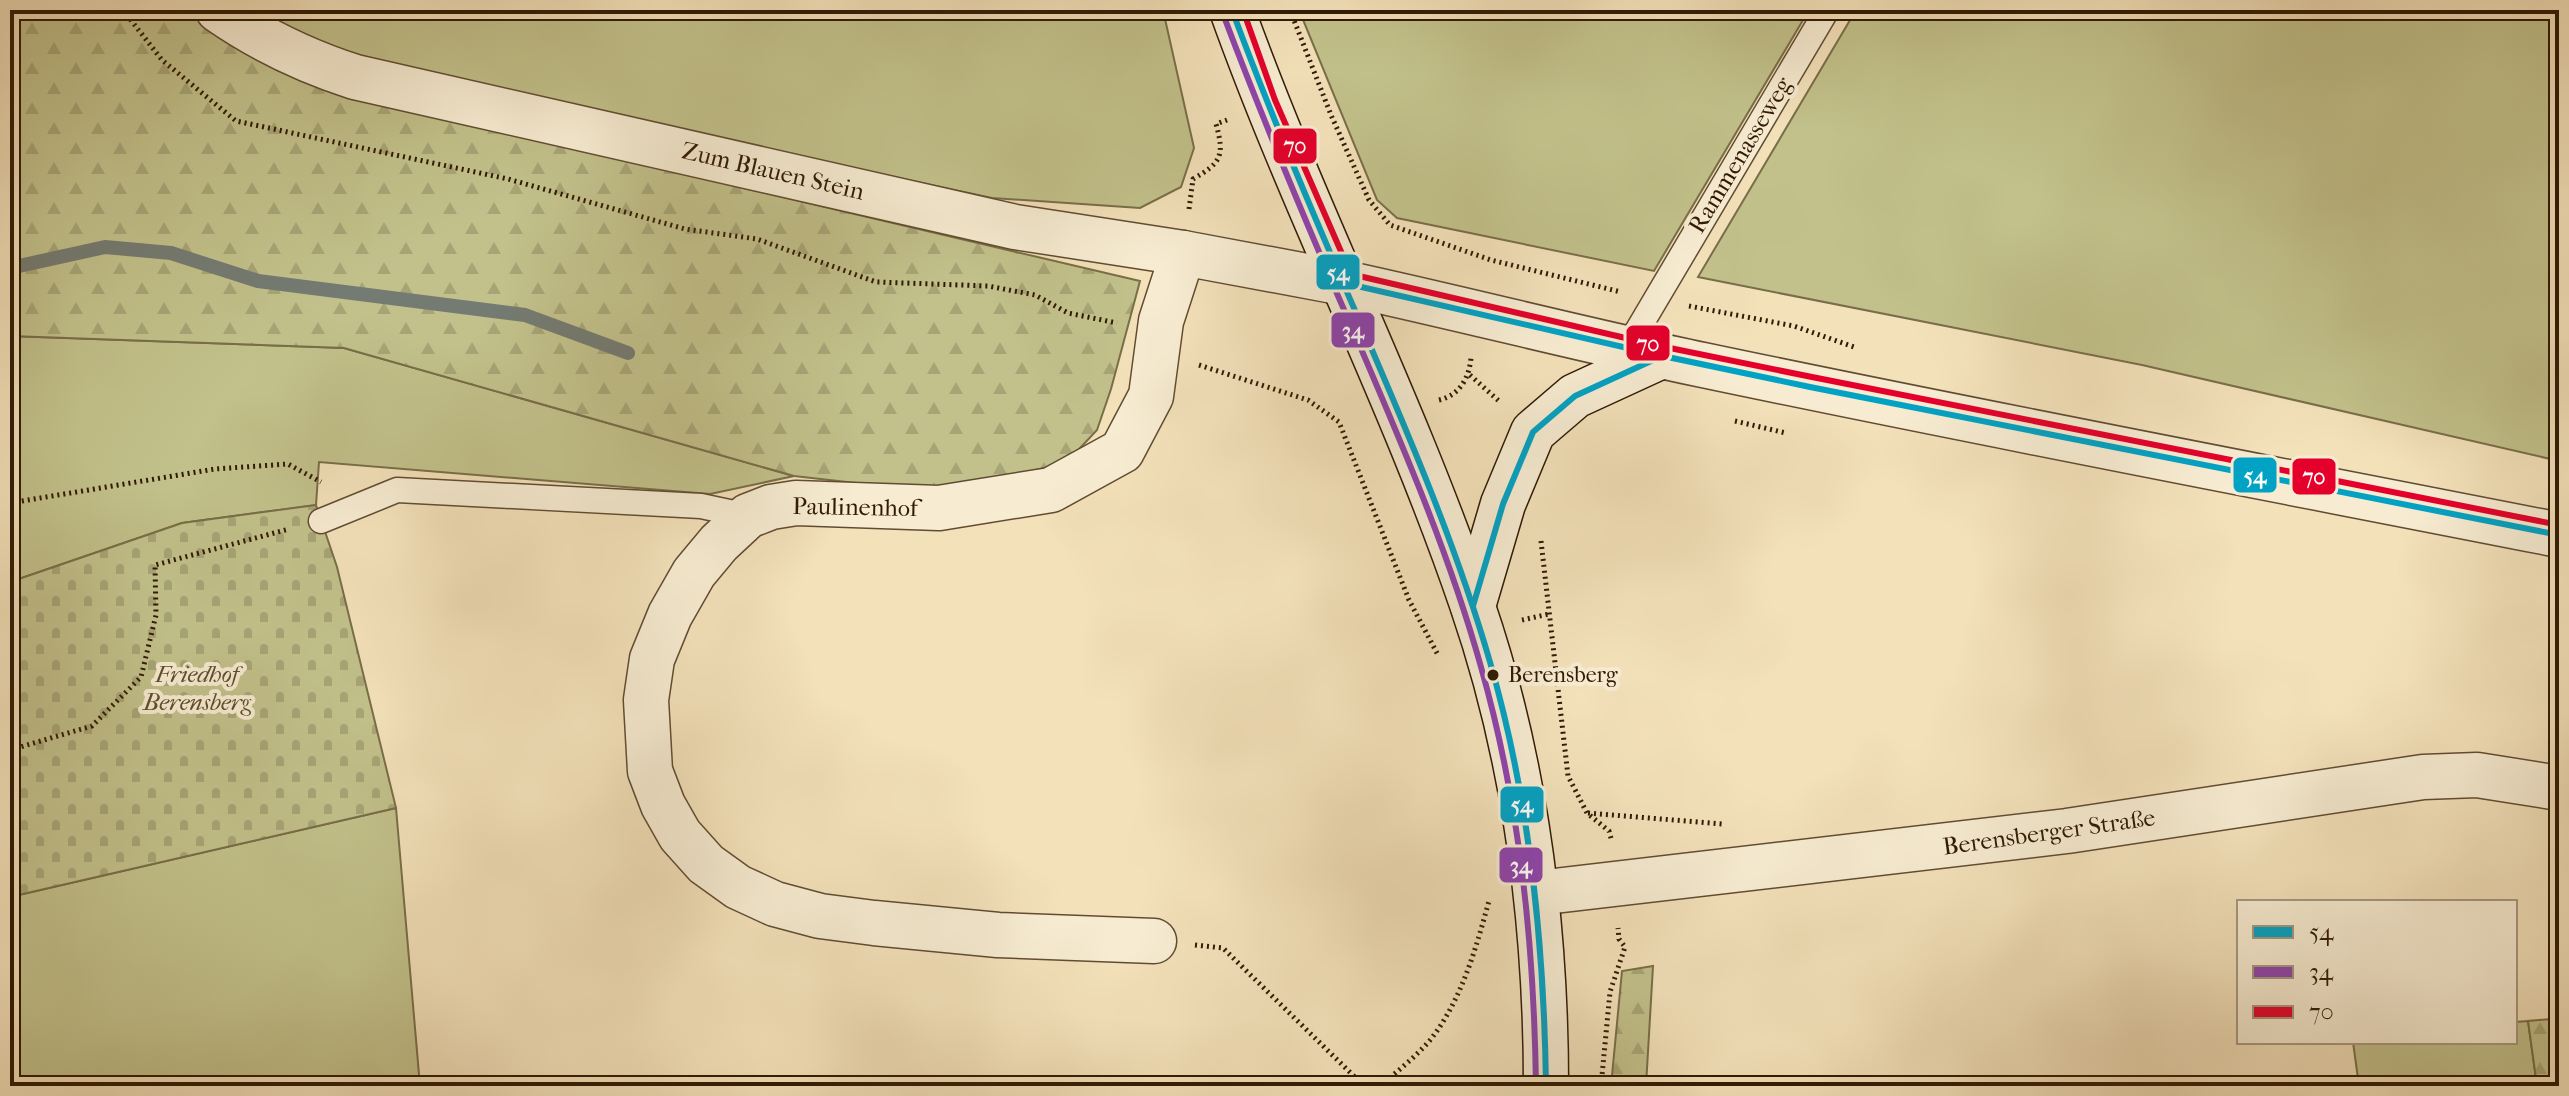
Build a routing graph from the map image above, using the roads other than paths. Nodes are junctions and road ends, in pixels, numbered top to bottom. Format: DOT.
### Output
graph roads {
  1 [pos="218,10"];
  2 [pos="1232,10"];
  3 [pos="1827,10"];
  4 [pos="1183,253"];
  5 [pos="1344,283"];
  6 [pos="1645,352"];
  7 [pos="748,516"];
  8 [pos="321,521"];
  9 [pos="2559,535"];
  10 [pos="1473,606"];
  11 [pos="2559,788"];
  12 [pos="1537,893"];
  13 [pos="1154,941"];
  14 [pos="1546,1086"];
  1 -- 4 [label="street, Zum Blauen Stein"];
  2 -- 5 [label="street"];
  3 -- 6 [label="lane, Rammenasseweg"];
  4 -- 5 [label="street, Zum Blauen Stein"];
  4 -- 7 [label="street, Paulinenhof"];
  5 -- 6 [label="street"];
  5 -- 10 [label="street"];
  6 -- 9 [label="street"];
  6 -- 10 [label="street"];
  7 -- 8 [label="lane"];
  7 -- 13 [label="street, Paulinenhof"];
  10 -- 12 [label="street"];
  11 -- 12 [label="street, Berensberger Straße"];
  12 -- 14 [label="street"];
}
